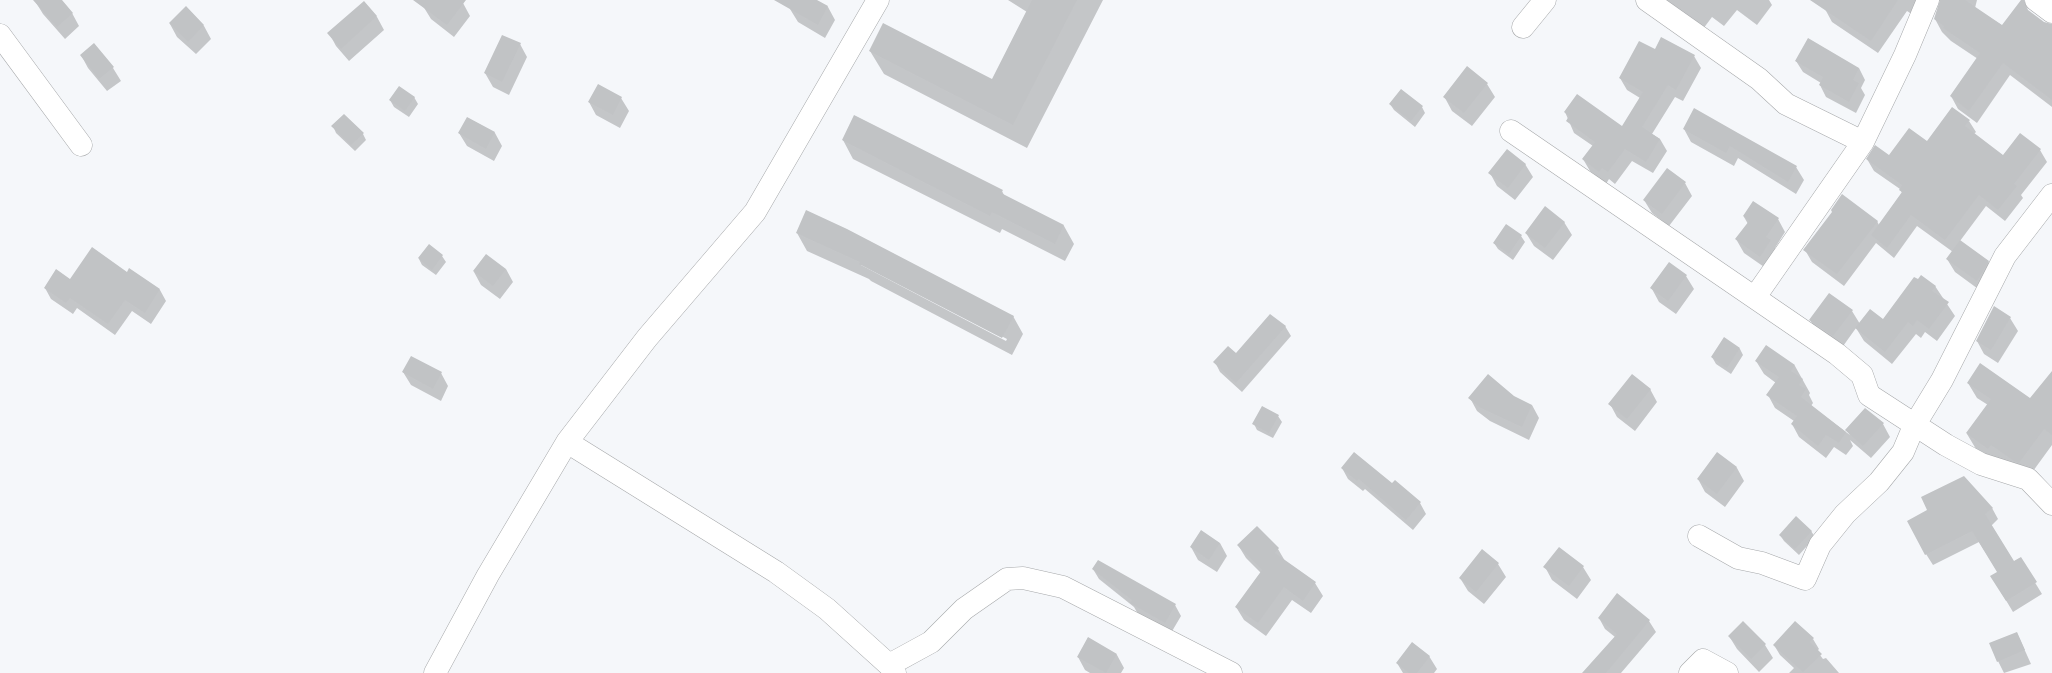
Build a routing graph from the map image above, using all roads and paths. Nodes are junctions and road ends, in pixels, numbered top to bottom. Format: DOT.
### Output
graph roads {
  1 [pos="878,0"];
  2 [pos="1545,0"];
  3 [pos="1647,0"];
  4 [pos="1928,0"];
  5 [pos="2036,0"];
  6 [pos="2052,12"];
  7 [pos="1523,27"];
  8 [pos="0,35"];
  9 [pos="1511,131"];
  10 [pos="1863,142"];
  11 [pos="81,144"];
  12 [pos="2052,195"];
  13 [pos="1755,297"];
  14 [pos="1914,426"];
  15 [pos="567,442"];
  16 [pos="2052,504"];
  17 [pos="1699,536"];
  18 [pos="892,669"];
  19 [pos="435,673"];
  20 [pos="1231,673"];
  21 [pos="1690,673"];
  22 [pos="1727,673"];
  1 -- 15 [label="street"];
  2 -- 7 [label="street"];
  3 -- 10 [label="street"];
  4 -- 10 [label="street"];
  5 -- 6 [label="street"];
  8 -- 11 [label="street"];
  9 -- 13 [label="street"];
  10 -- 13 [label="street"];
  12 -- 14 [label="street"];
  13 -- 14 [label="street"];
  14 -- 16 [label="street"];
  14 -- 17 [label="street"];
  15 -- 18 [label="street"];
  15 -- 19 [label="street"];
  18 -- 20 [label="street"];
  21 -- 22 [label="street"];
}
